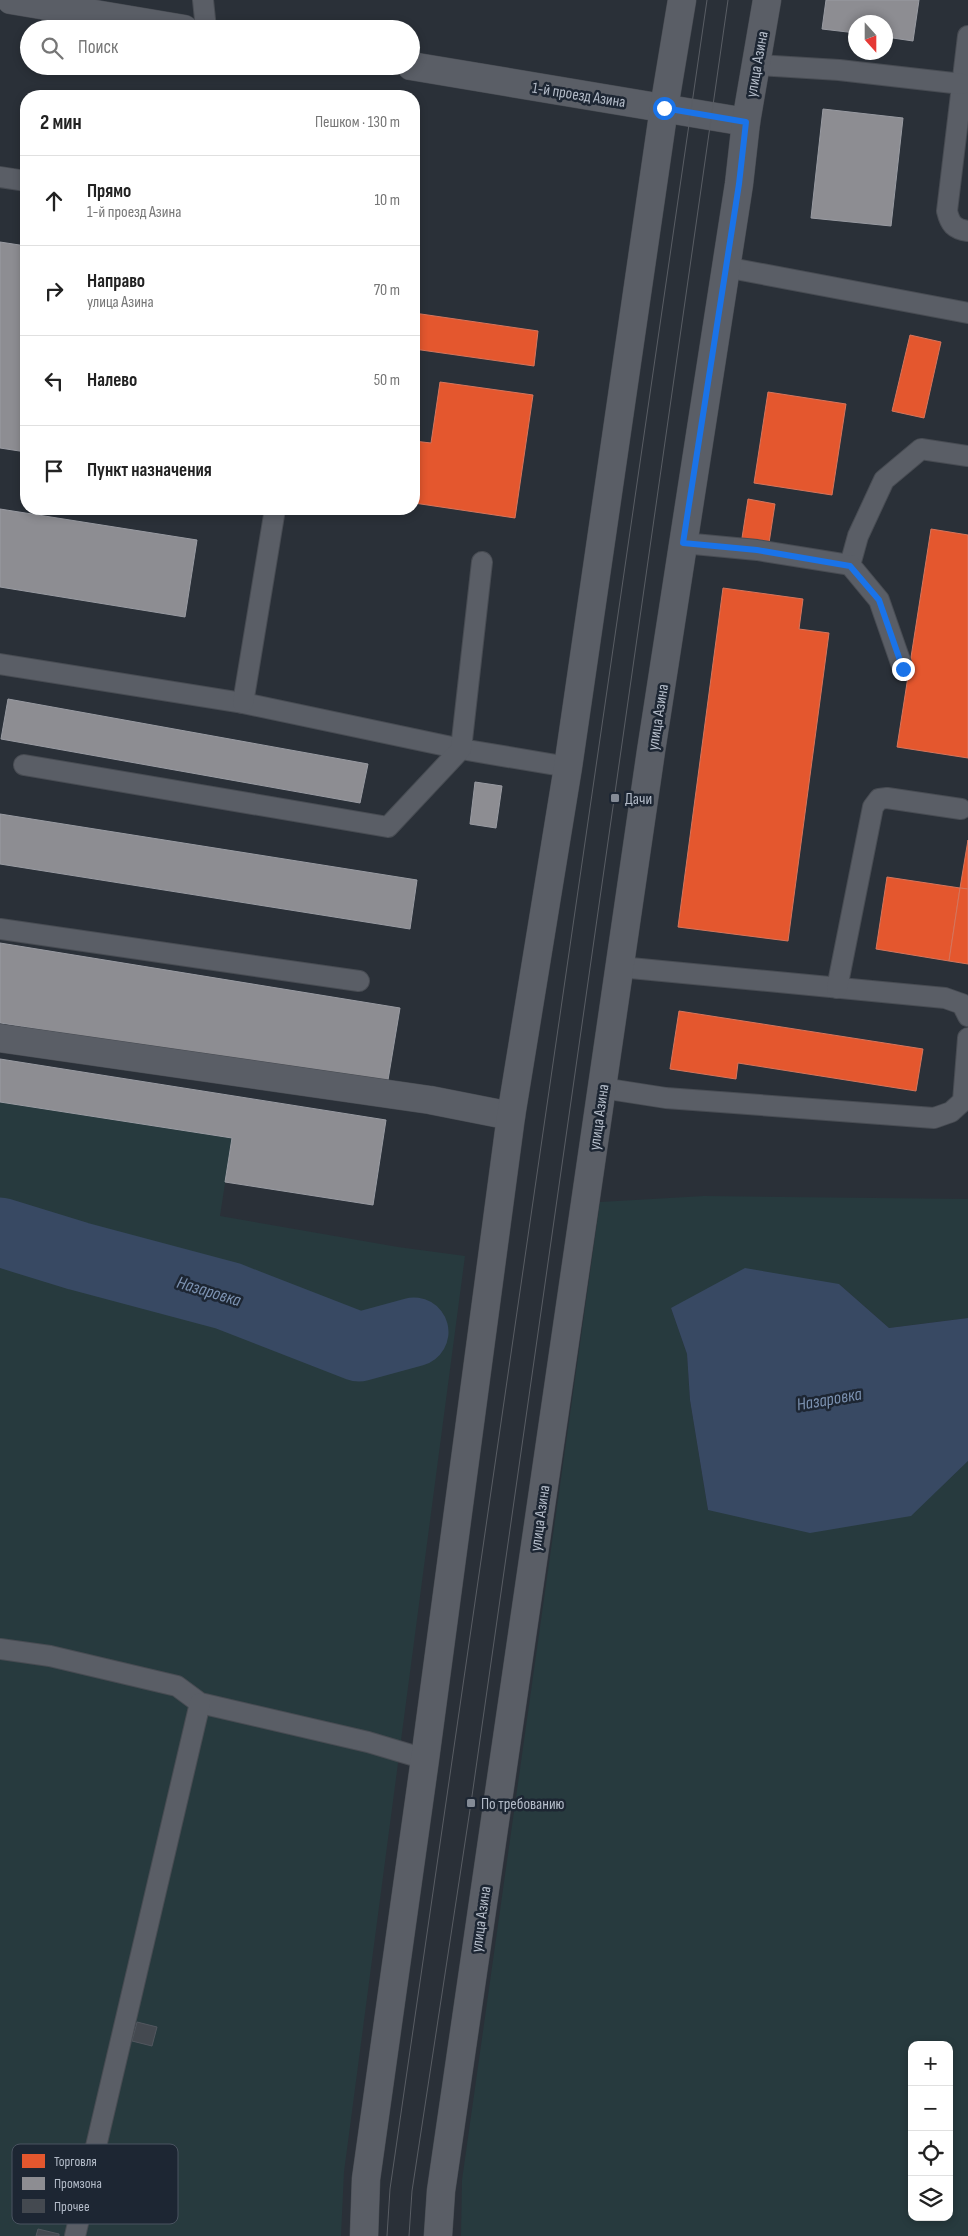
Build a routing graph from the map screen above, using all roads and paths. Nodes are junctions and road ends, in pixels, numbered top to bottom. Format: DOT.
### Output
graph roads {
  1 [pos="11,0"];
  2 [pos="204,0"];
  3 [pos="682,0"];
  4 [pos="766,0"];
  5 [pos="130,20"];
  6 [pos="205,20"];
  7 [pos="968,36"];
  8 [pos="757,65"];
  9 [pos="420,67"];
  10 [pos="962,84"];
  11 [pos="664,108"];
  12 [pos="746,122"];
  13 [pos="0,177"];
  14 [pos="20,180"];
  15 [pos="968,231"];
  16 [pos="725,267"];
  17 [pos="968,312"];
  18 [pos="968,456"];
  19 [pos="274,515"];
  20 [pos="683,543"];
  21 [pos="482,562"];
  22 [pos="850,566"];
  23 [pos="0,664"];
  24 [pos="903,669"];
  25 [pos="244,703"];
  26 [pos="461,748"];
  27 [pos="24,765"];
  28 [pos="568,767"];
  29 [pos="961,809"];
  30 [pos="0,929"];
  31 [pos="620,966"];
  32 [pos="359,981"];
  33 [pos="837,988"];
  34 [pos="968,1016"];
  35 [pos="0,1038"];
  36 [pos="968,1038"];
  37 [pos="602,1088"];
  38 [pos="511,1116"];
  39 [pos="0,1649"];
  40 [pos="200,1702"];
  41 [pos="425,1759"];
  42 [pos="96,2144"];
  43 [pos="364,2236"];
  44 [pos="438,2236"];
  1 -- 5 [label="street"];
  2 -- 6 [label="lane"];
  3 -- 11 [label="street"];
  4 -- 8 [label="street, улица Азина"];
  7 -- 10 [label="lane"];
  8 -- 10 [label="lane"];
  8 -- 12 [label="street, улица Азина"];
  9 -- 11 [label="street, 1-й проезд Азина"];
  10 -- 15 [label="lane"];
  11 -- 12 [label="street, 1-й проезд Азина"];
  11 -- 28 [label="street"];
  12 -- 16 [label="street, улица Азина"];
  13 -- 14 [label="lane"];
  16 -- 17 [label="lane"];
  16 -- 20 [label="street, улица Азина"];
  18 -- 22 [label="lane"];
  19 -- 25 [label="lane"];
  20 -- 22 [label="lane"];
  20 -- 31 [label="street, улица Азина"];
  21 -- 26 [label="lane"];
  22 -- 24 [label="lane"];
  23 -- 25 [label="lane"];
  25 -- 26 [label="lane"];
  26 -- 27 [label="lane"];
  26 -- 28 [label="lane"];
  28 -- 38 [label="street"];
  29 -- 33 [label="lane"];
  30 -- 32 [label="lane"];
  31 -- 33 [label="lane"];
  31 -- 37 [label="street, улица Азина"];
  33 -- 34 [label="lane"];
  35 -- 38 [label="street"];
  36 -- 37 [label="lane"];
  37 -- 44 [label="street, улица Азина"];
  38 -- 41 [label="street"];
  39 -- 40 [label="lane"];
  40 -- 41 [label="lane"];
  40 -- 42 [label="lane"];
  41 -- 43 [label="street"];
}
